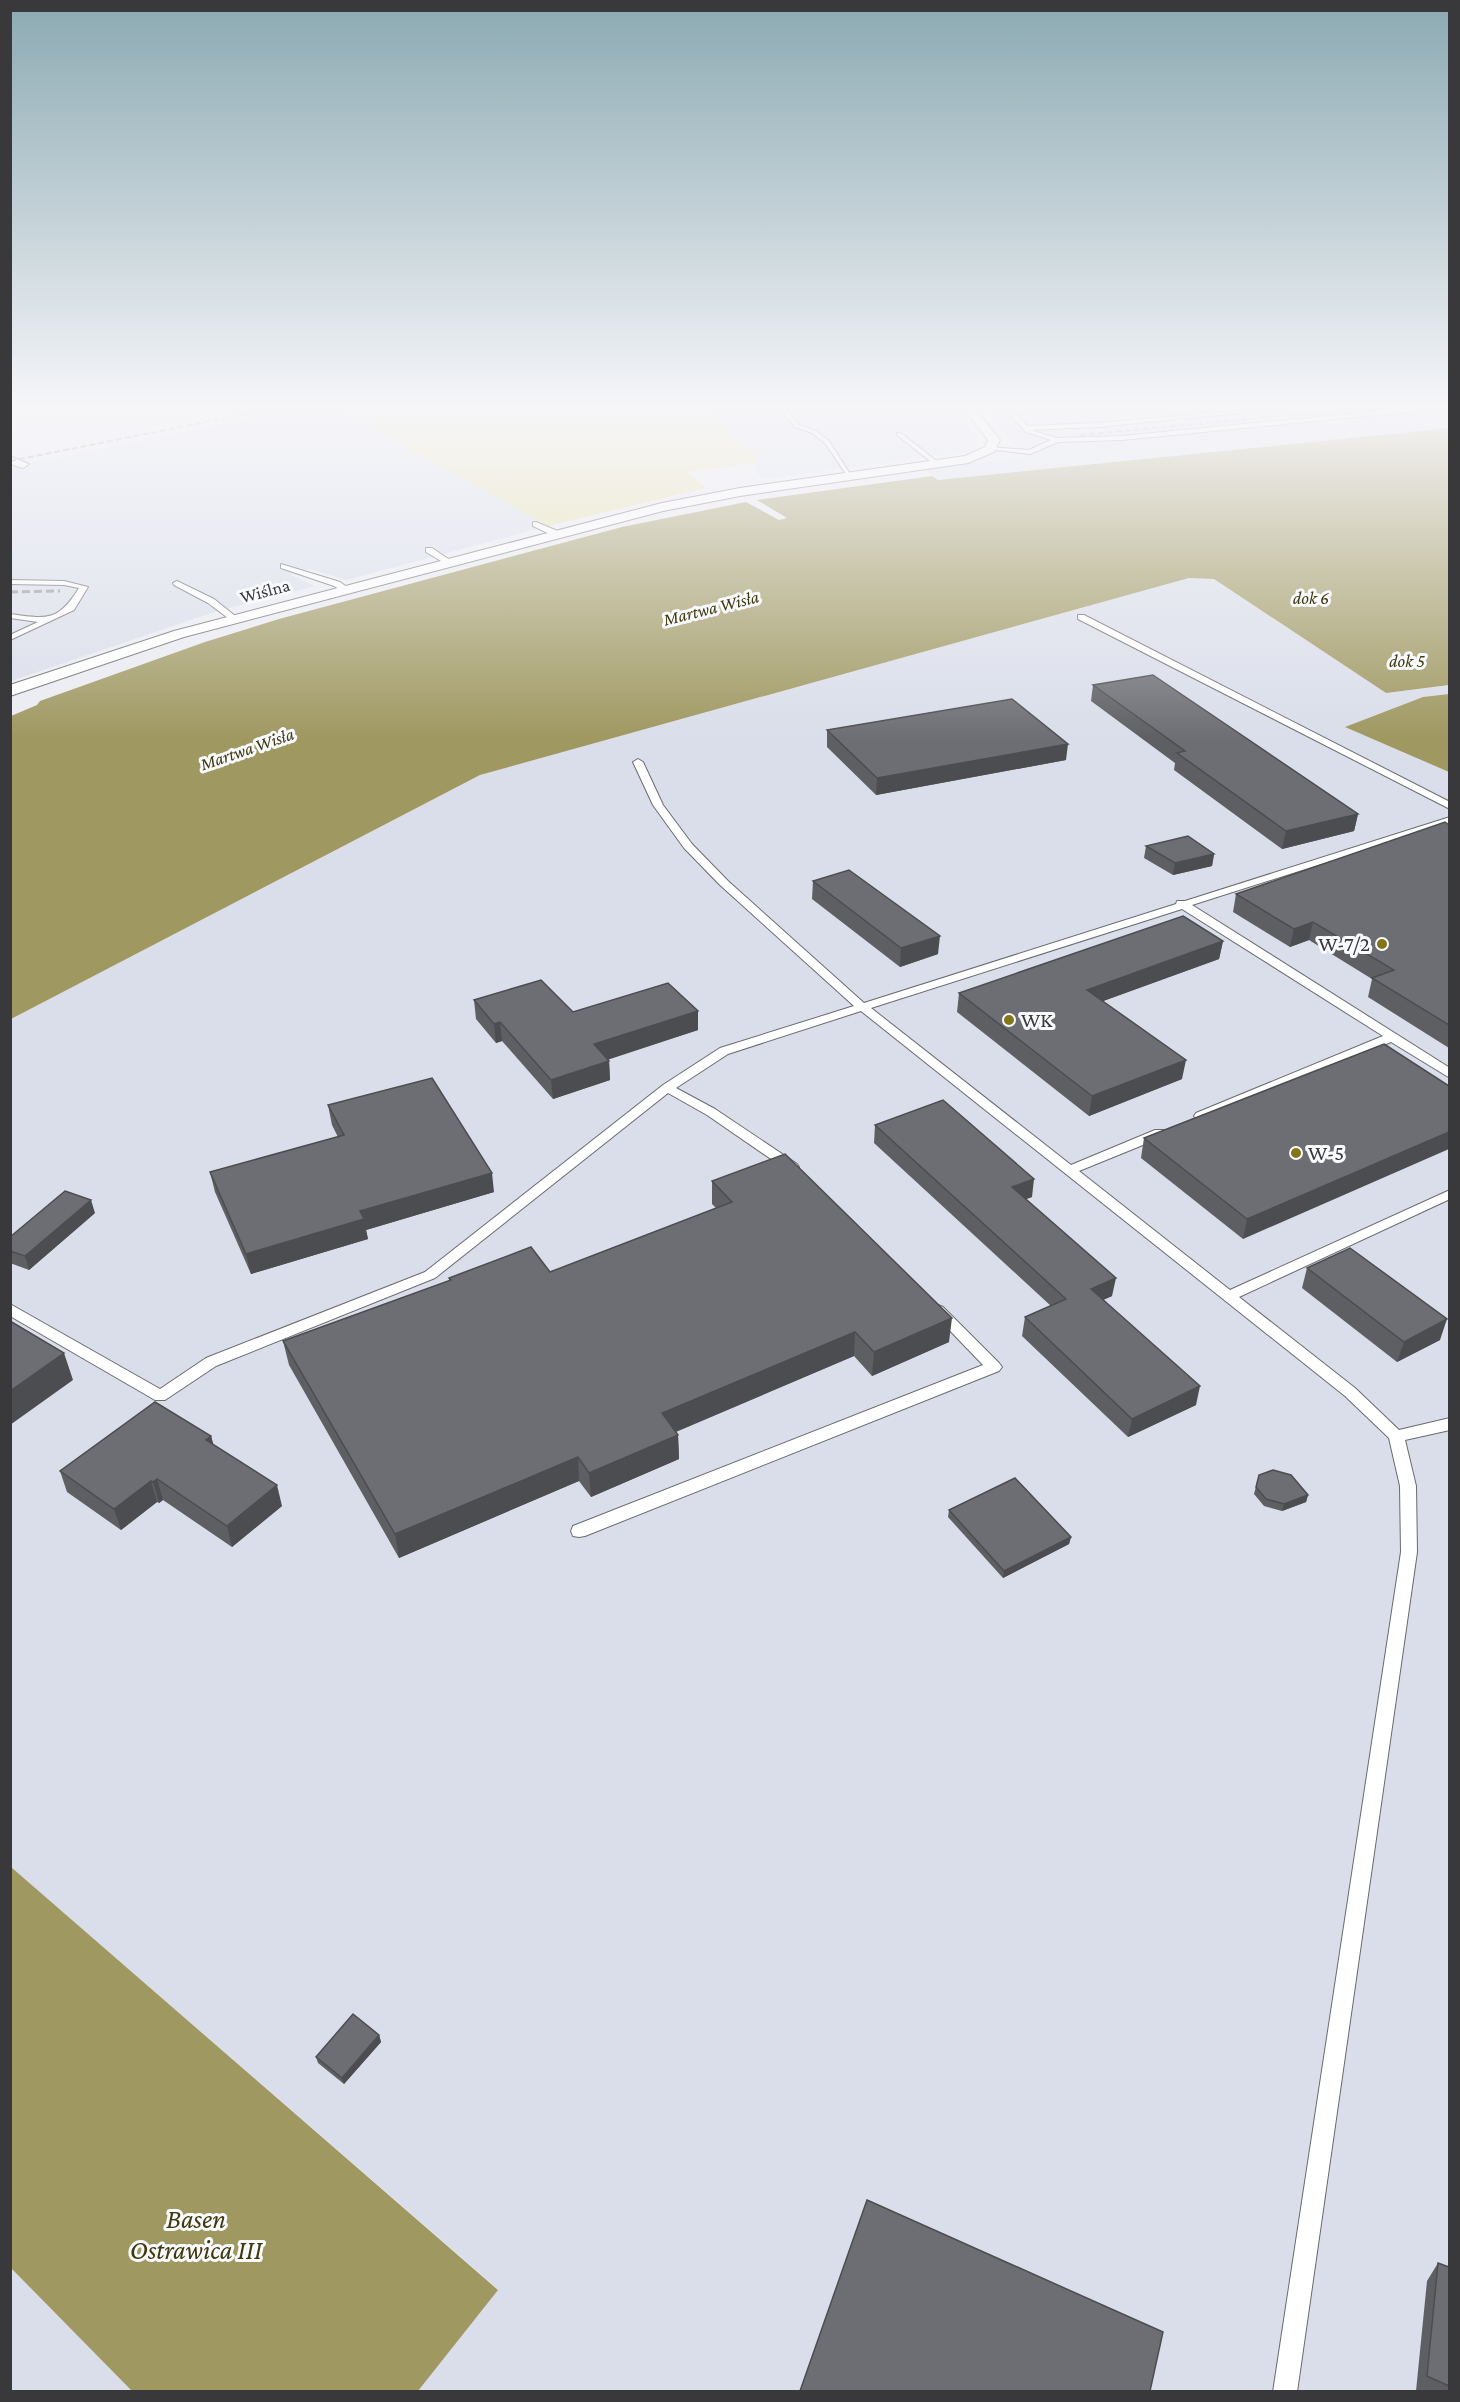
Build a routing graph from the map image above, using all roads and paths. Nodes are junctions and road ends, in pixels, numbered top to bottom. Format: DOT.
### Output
graph roads {
  1 [pos="632,516"];
  2 [pos="536,524"];
  3 [pos="557,534"];
  4 [pos="429,550"];
  5 [pos="449,562"];
  6 [pos="284,566"];
  7 [pos="10,582"];
  8 [pos="177,583"];
  9 [pos="347,590"];
  10 [pos="10,616"];
  11 [pos="1081,617"];
  12 [pos="235,619"];
  13 [pos="47,621"];
  14 [pos="10,638"];
  15 [pos="10,691"];
  16 [pos="638,762"];
  17 [pos="1449,806"];
  18 [pos="1449,820"];
  19 [pos="1181,903"];
  20 [pos="861,1006"];
  21 [pos="1392,1037"];
  22 [pos="1449,1074"];
  23 [pos="667,1088"];
  24 [pos="1070,1170"];
  25 [pos="804,1176"];
  26 [pos="1449,1194"];
  27 [pos="1229,1296"];
  28 [pos="928,1300"];
  29 [pos="10,1309"];
  30 [pos="1449,1424"];
  31 [pos="1396,1436"];
  32 [pos="579,1532"];
  33 [pos="1285,2391"];
  1 -- 3 [label="street, Wiślna"];
  2 -- 3 [label="lane"];
  3 -- 5 [label="street, Wiślna"];
  4 -- 5 [label="lane"];
  5 -- 9 [label="street, Wiślna"];
  6 -- 9 [label="lane"];
  7 -- 13 [label="lane"];
  8 -- 12 [label="lane"];
  9 -- 12 [label="street, Wiślna"];
  10 -- 13 [label="lane"];
  11 -- 17 [label="lane"];
  12 -- 15 [label="street, Wiślna"];
  13 -- 14 [label="lane"];
  16 -- 20 [label="lane"];
  18 -- 19 [label="lane"];
  19 -- 20 [label="lane"];
  19 -- 21 [label="lane"];
  20 -- 23 [label="lane"];
  20 -- 24 [label="lane"];
  21 -- 22 [label="lane"];
  21 -- 24 [label="lane"];
  23 -- 25 [label="lane"];
  23 -- 29 [label="lane"];
  24 -- 27 [label="lane"];
  26 -- 27 [label="lane"];
  27 -- 31 [label="lane"];
  28 -- 32 [label="lane"];
  30 -- 31 [label="lane"];
  31 -- 33 [label="lane"];
}
